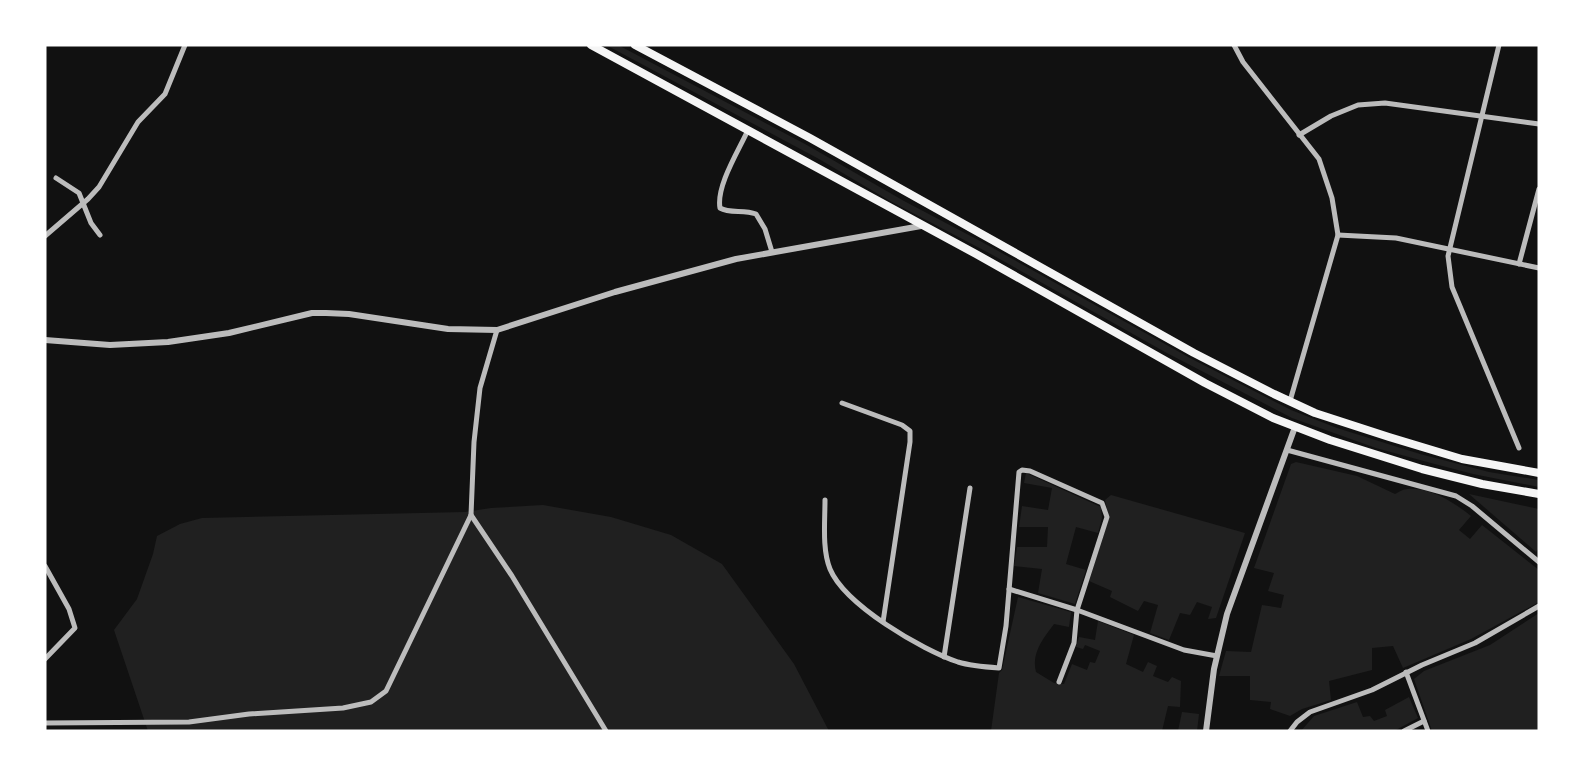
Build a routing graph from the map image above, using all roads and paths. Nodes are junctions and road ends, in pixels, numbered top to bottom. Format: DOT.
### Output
graph roads {
  1 [pos="185,45"];
  2 [pos="591,45"];
  3 [pos="634,45"];
  4 [pos="1234,45"];
  5 [pos="1499,45"];
  6 [pos="1483,115"];
  7 [pos="1539,124"];
  8 [pos="748,130"];
  9 [pos="1299,135"];
  10 [pos="56,178"];
  11 [pos="1539,189"];
  12 [pos="84,203"];
  13 [pos="921,226"];
  14 [pos="100,235"];
  15 [pos="45,236"];
  16 [pos="1338,236"];
  17 [pos="1450,249"];
  18 [pos="772,252"];
  19 [pos="1519,264"];
  20 [pos="1539,268"];
  21 [pos="497,330"];
  22 [pos="45,340"];
  23 [pos="1290,401"];
  24 [pos="842,404"];
  25 [pos="1295,427"];
  26 [pos="1519,448"];
  27 [pos="1287,450"];
  28 [pos="1539,473"];
  29 [pos="970,488"];
  30 [pos="1539,494"];
  31 [pos="825,500"];
  32 [pos="471,515"];
  33 [pos="1539,562"];
  34 [pos="45,566"];
  35 [pos="1009,589"];
  36 [pos="1539,606"];
  37 [pos="1077,610"];
  38 [pos="883,622"];
  39 [pos="1217,656"];
  40 [pos="944,657"];
  41 [pos="45,659"];
  42 [pos="1406,672"];
  43 [pos="1059,682"];
  44 [pos="1424,721"];
  45 [pos="45,723"];
  46 [pos="606,731"];
  47 [pos="1206,731"];
  48 [pos="1290,731"];
  49 [pos="1404,731"];
  50 [pos="1428,731"];
  1 -- 12 [label="street"];
  2 -- 8 [label="highway"];
  3 -- 23 [label="highway"];
  4 -- 9 [label="street"];
  5 -- 6 [label="street"];
  6 -- 7 [label="street"];
  6 -- 9 [label="street"];
  6 -- 17 [label="street"];
  8 -- 13 [label="highway"];
  8 -- 18 [label="street"];
  9 -- 16 [label="street"];
  10 -- 12 [label="street"];
  11 -- 19 [label="street"];
  12 -- 14 [label="street"];
  12 -- 15 [label="street"];
  13 -- 18 [label="street"];
  13 -- 25 [label="highway"];
  16 -- 17 [label="street"];
  16 -- 23 [label="street"];
  17 -- 19 [label="street"];
  17 -- 26 [label="street"];
  18 -- 21 [label="street"];
  19 -- 20 [label="street"];
  21 -- 22 [label="street"];
  21 -- 32 [label="street"];
  23 -- 28 [label="highway"];
  24 -- 38 [label="street"];
  25 -- 27 [label="street"];
  25 -- 30 [label="highway"];
  27 -- 33 [label="street"];
  27 -- 39 [label="street"];
  29 -- 40 [label="street"];
  31 -- 38 [label="street"];
  32 -- 45 [label="street"];
  32 -- 46 [label="street"];
  34 -- 41 [label="street"];
  35 -- 37 [label="street"];
  35 -- 37 [label="street"];
  35 -- 40 [label="street"];
  36 -- 42 [label="street"];
  37 -- 39 [label="street"];
  37 -- 43 [label="street"];
  38 -- 40 [label="street"];
  39 -- 47 [label="street"];
  42 -- 44 [label="street"];
  42 -- 48 [label="street"];
  44 -- 49 [label="street"];
  44 -- 50 [label="street"];
}
